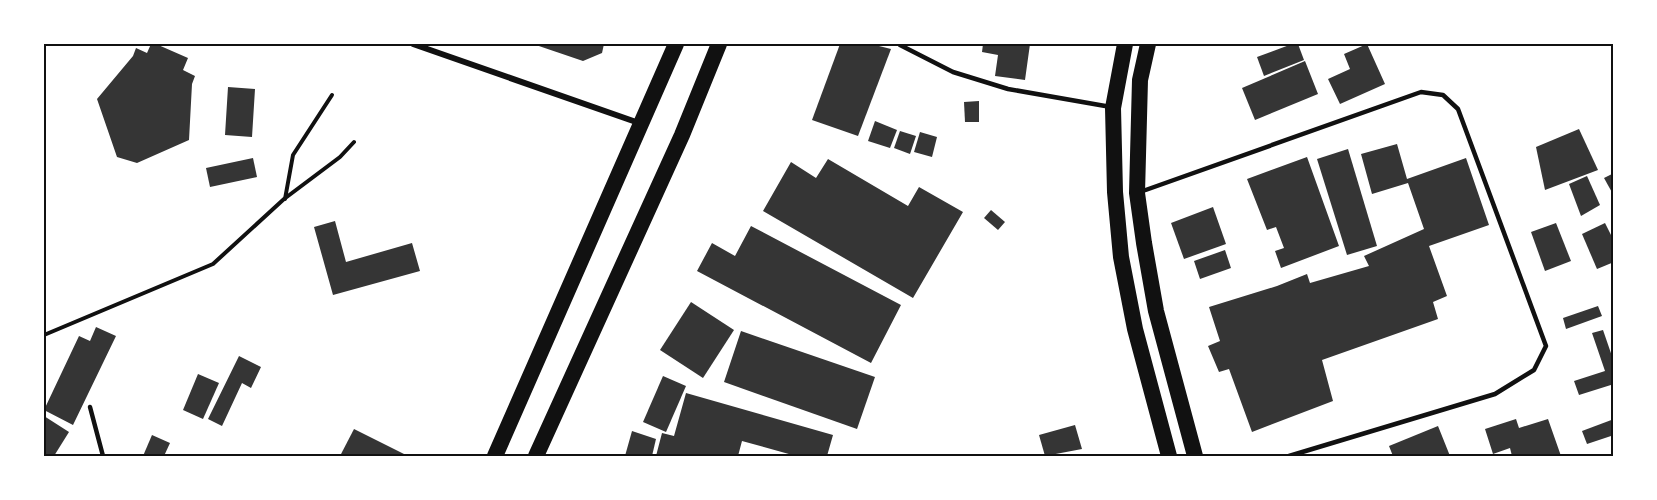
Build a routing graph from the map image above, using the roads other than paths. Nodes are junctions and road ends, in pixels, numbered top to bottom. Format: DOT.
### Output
graph roads {
  1 [pos="413,44"];
  2 [pos="676,44"];
  3 [pos="719,44"];
  4 [pos="1125,44"];
  5 [pos="1148,44"];
  6 [pos="900,45"];
  7 [pos="1113,108"];
  8 [pos="641,124"];
  9 [pos="1137,193"];
  10 [pos="90,407"];
  11 [pos="103,456"];
  12 [pos="495,456"];
  13 [pos="536,456"];
  14 [pos="1169,456"];
  15 [pos="1195,456"];
  16 [pos="1289,456"];
  1 -- 8 [label="street"];
  2 -- 8 [label="highway"];
  3 -- 13 [label="highway"];
  4 -- 7 [label="highway"];
  5 -- 9 [label="highway"];
  6 -- 7 [label="lane"];
  7 -- 14 [label="highway"];
  8 -- 12 [label="highway"];
  9 -- 15 [label="highway"];
  9 -- 16 [label="lane"];
  10 -- 11 [label="lane"];
}
